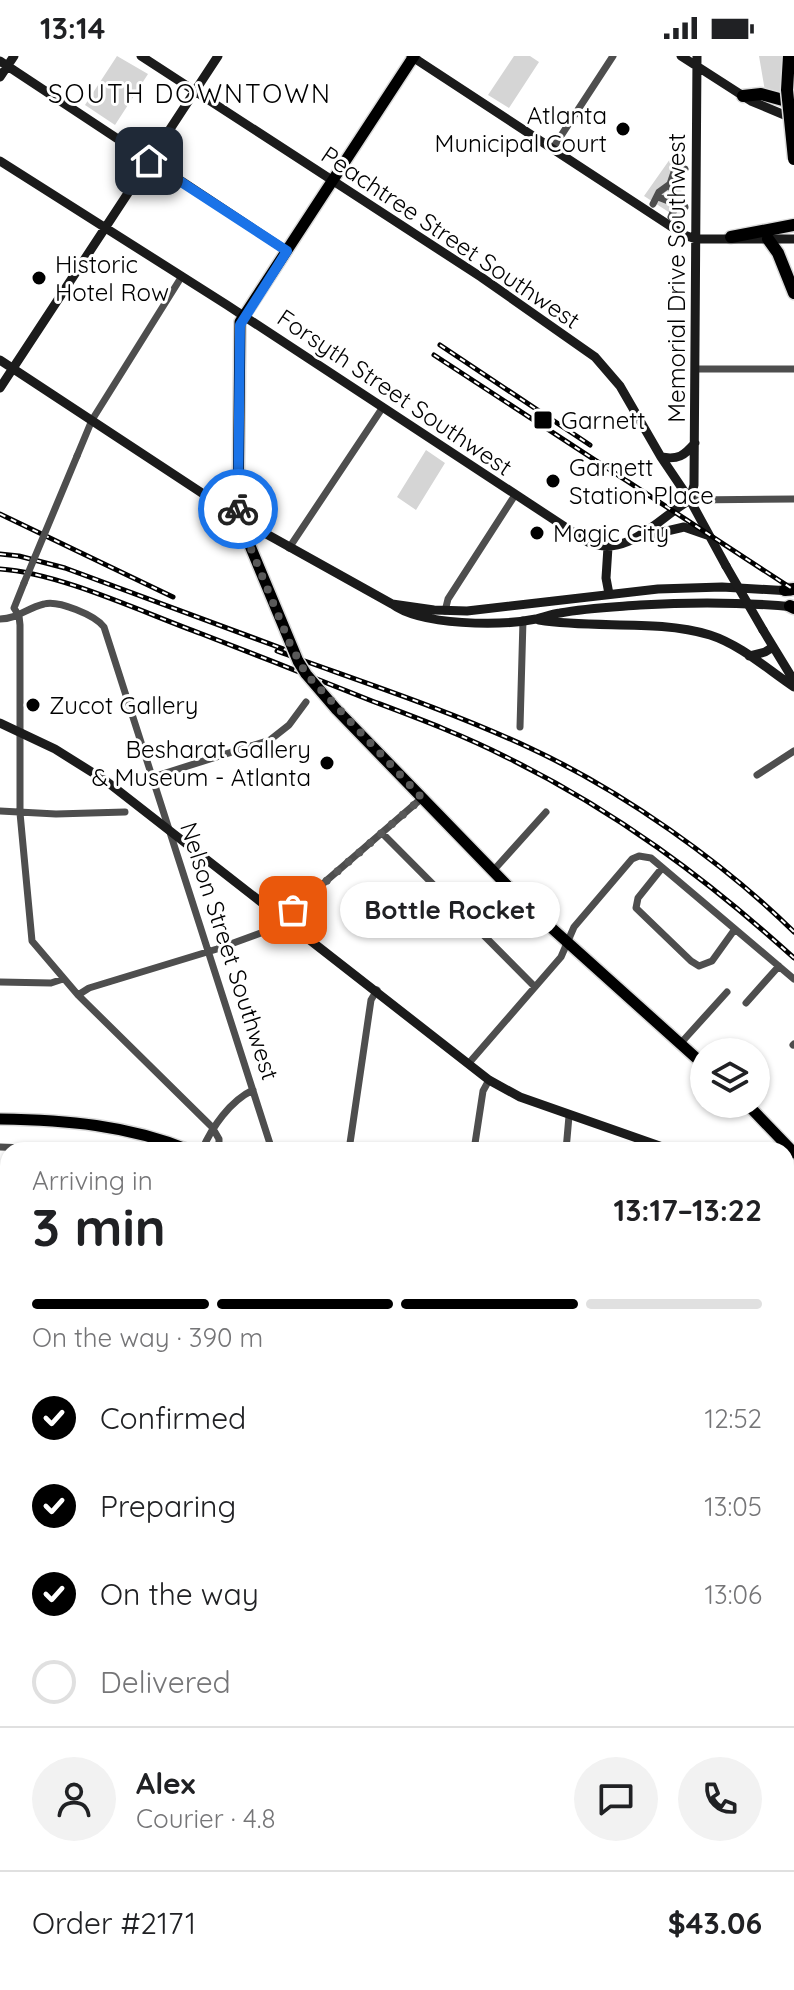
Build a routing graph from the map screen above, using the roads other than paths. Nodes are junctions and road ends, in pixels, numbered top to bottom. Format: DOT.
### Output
graph roads {
  1 [pos="14,56"];
  2 [pos="141,56"];
  3 [pos="218,56"];
  4 [pos="613,56"];
  5 [pos="681,56"];
  6 [pos="789,56"];
  7 [pos="413,57"];
  8 [pos="697,61"];
  9 [pos="4,63"];
  10 [pos="0,77"];
  11 [pos="194,92"];
  12 [pos="743,96"];
  13 [pos="794,103"];
  14 [pos="794,119"];
  15 [pos="553,148"];
  16 [pos="794,159"];
  17 [pos="0,161"];
  18 [pos="149,161"];
  19 [pos="685,169"];
  20 [pos="332,181"];
  21 [pos="670,184"];
  22 [pos="685,207"];
  23 [pos="661,210"];
  24 [pos="672,210"];
  25 [pos="794,225"];
  26 [pos="104,227"];
  27 [pos="731,237"];
  28 [pos="696,239"];
  29 [pos="768,239"];
  30 [pos="794,239"];
  31 [pos="287,251"];
  32 [pos="182,276"];
  33 [pos="794,293"];
  34 [pos="244,316"];
  35 [pos="0,360"];
  36 [pos="13,368"];
  37 [pos="695,369"];
  38 [pos="794,369"];
  39 [pos="1,386"];
  40 [pos="383,407"];
  41 [pos="92,420"];
  42 [pos="695,443"];
  43 [pos="661,457"];
  44 [pos="238,474"];
  45 [pos="515,495"];
  46 [pos="209,499"];
  47 [pos="794,499"];
  48 [pos="690,500"];
  49 [pos="238,517"];
  50 [pos="710,537"];
  51 [pos="634,539"];
  52 [pos="608,547"];
  53 [pos="289,548"];
  54 [pos="791,590"];
  55 [pos="609,594"];
  56 [pos="793,607"];
  57 [pos="19,616"];
  58 [pos="444,616"];
  59 [pos="0,619"];
  60 [pos="535,619"];
  61 [pos="523,620"];
  62 [pos="773,647"];
  63 [pos="749,656"];
  64 [pos="794,684"];
  65 [pos="306,702"];
  66 [pos="0,723"];
  67 [pos="520,727"];
  68 [pos="20,732"];
  69 [pos="794,751"];
  70 [pos="757,775"];
  71 [pos="153,777"];
  72 [pos="422,798"];
  73 [pos="0,811"];
  74 [pos="125,812"];
  75 [pos="546,812"];
  76 [pos="20,813"];
  77 [pos="169,829"];
  78 [pos="382,833"];
  79 [pos="662,868"];
  80 [pos="492,872"];
  81 [pos="285,919"];
  82 [pos="735,929"];
  83 [pos="567,942"];
  84 [pos="209,951"];
  85 [pos="779,966"];
  86 [pos="63,979"];
  87 [pos="794,979"];
  88 [pos="0,982"];
  89 [pos="535,987"];
  90 [pos="377,990"];
  91 [pos="727,992"];
  92 [pos="78,995"];
  93 [pos="746,1003"];
  94 [pos="680,1044"];
  95 [pos="690,1053"];
  96 [pos="469,1063"];
  97 [pos="489,1080"];
  98 [pos="253,1090"];
  99 [pos="569,1116"];
  100 [pos="760,1118"];
  101 [pos="0,1119"];
  102 [pos="212,1127"];
  103 [pos="164,1142"];
  104 [pos="205,1142"];
  105 [pos="219,1142"];
  106 [pos="269,1142"];
  107 [pos="350,1142"];
  108 [pos="475,1142"];
  109 [pos="567,1142"];
  110 [pos="647,1142"];
  111 [pos="783,1142"];
  1 -- 9 [label="street"];
  2 -- 11 [label="street, Peachtree Street Southwest"];
  3 -- 11 [label="street"];
  4 -- 15 [label="street"];
  5 -- 8 [label="street"];
  6 -- 16 [label="highway, bridge"];
  7 -- 15 [label="street"];
  7 -- 20 [label="main road"];
  8 -- 12 [label="street"];
  8 -- 28 [label="street, Memorial Drive Southwest"];
  9 -- 10 [label="street"];
  9 -- 18 [label="street"];
  11 -- 18 [label="street"];
  11 -- 20 [label="street, Peachtree Street Southwest"];
  12 -- 13 [label="highway"];
  12 -- 14 [label="street"];
  15 -- 28 [label="street"];
  17 -- 26 [label="street, Forsyth Street Southwest"];
  18 -- 26 [label="street"];
  18 -- 31 [label="street"];
  19 -- 21 [label="street"];
  20 -- 31 [label="main road"];
  20 -- 43 [label="street, Peachtree Street Southwest"];
  21 -- 24 [label="street"];
  21 -- 24 [label="street"];
  22 -- 24 [label="street"];
  23 -- 24 [label="street"];
  25 -- 27 [label="highway"];
  26 -- 32 [label="street, Forsyth Street Southwest"];
  26 -- 36 [label="street"];
  27 -- 28 [label="street"];
  27 -- 29 [label="street"];
  28 -- 37 [label="street, Memorial Drive Southwest"];
  29 -- 30 [label="street"];
  29 -- 33 [label="highway"];
  31 -- 34 [label="main road"];
  32 -- 34 [label="street, Forsyth Street Southwest"];
  32 -- 41 [label="street"];
  34 -- 40 [label="street, Forsyth Street Southwest"];
  34 -- 44 [label="main road"];
  35 -- 36 [label="street"];
  36 -- 39 [label="street"];
  36 -- 41 [label="street"];
  37 -- 38 [label="street"];
  37 -- 42 [label="street, Memorial Drive Southwest"];
  40 -- 45 [label="street, Forsyth Street Southwest"];
  40 -- 53 [label="street"];
  41 -- 46 [label="street"];
  41 -- 57 [label="street, bridge"];
  42 -- 43 [label="street"];
  42 -- 48 [label="street, Memorial Drive Southwest"];
  43 -- 48 [label="street, Peachtree Street Southwest"];
  44 -- 46 [label="main road"];
  44 -- 49 [label="main road"];
  45 -- 52 [label="street, Forsyth Street Southwest"];
  45 -- 58 [label="street"];
  46 -- 49 [label="street"];
  47 -- 48 [label="street"];
  48 -- 50 [label="street, Peachtree Street Southwest"];
  48 -- 51 [label="street"];
  49 -- 53 [label="street"];
  49 -- 72 [label="main road, bridge"];
  50 -- 51 [label="street"];
  50 -- 62 [label="street, Peachtree Street Southwest, bridge"];
  51 -- 52 [label="street"];
  52 -- 55 [label="street"];
  53 -- 58 [label="street"];
  54 -- 55 [label="street"];
  55 -- 58 [label="street"];
  56 -- 60 [label="street"];
  57 -- 59 [label="street, Nelson Street Southwest"];
  57 -- 68 [label="street"];
  57 -- 71 [label="street, Nelson Street Southwest"];
  58 -- 61 [label="street"];
  60 -- 61 [label="street"];
  60 -- 63 [label="street"];
  61 -- 67 [label="street"];
  62 -- 63 [label="street"];
  62 -- 64 [label="street, Peachtree Street Southwest"];
  63 -- 64 [label="street"];
  65 -- 71 [label="street"];
  66 -- 68 [label="street"];
  68 -- 76 [label="street"];
  68 -- 77 [label="street"];
  69 -- 70 [label="street"];
  71 -- 77 [label="street, Nelson Street Southwest"];
  72 -- 78 [label="street"];
  72 -- 80 [label="main road"];
  73 -- 76 [label="street"];
  74 -- 76 [label="street"];
  75 -- 80 [label="street"];
  76 -- 86 [label="street"];
  77 -- 81 [label="street"];
  77 -- 84 [label="street, Nelson Street Southwest"];
  78 -- 81 [label="street"];
  78 -- 89 [label="street"];
  79 -- 82 [label="street"];
  79 -- 82 [label="street"];
  79 -- 83 [label="street"];
  80 -- 83 [label="main road"];
  81 -- 84 [label="street"];
  81 -- 90 [label="street"];
  82 -- 85 [label="street"];
  83 -- 89 [label="street"];
  83 -- 94 [label="main road"];
  84 -- 92 [label="street"];
  84 -- 98 [label="street, Nelson Street Southwest"];
  85 -- 87 [label="street"];
  85 -- 93 [label="street"];
  86 -- 88 [label="street"];
  86 -- 92 [label="street"];
  89 -- 96 [label="street"];
  90 -- 96 [label="street"];
  90 -- 107 [label="street"];
  91 -- 94 [label="street"];
  92 -- 102 [label="street"];
  94 -- 95 [label="main road"];
  96 -- 97 [label="street"];
  97 -- 99 [label="street"];
  97 -- 108 [label="street"];
  98 -- 102 [label="street"];
  98 -- 106 [label="street, Nelson Street Southwest"];
  99 -- 109 [label="street"];
  99 -- 110 [label="street"];
  100 -- 111 [label="main road"];
  101 -- 103 [label="main road"];
  102 -- 104 [label="street"];
  102 -- 105 [label="street"];
}
